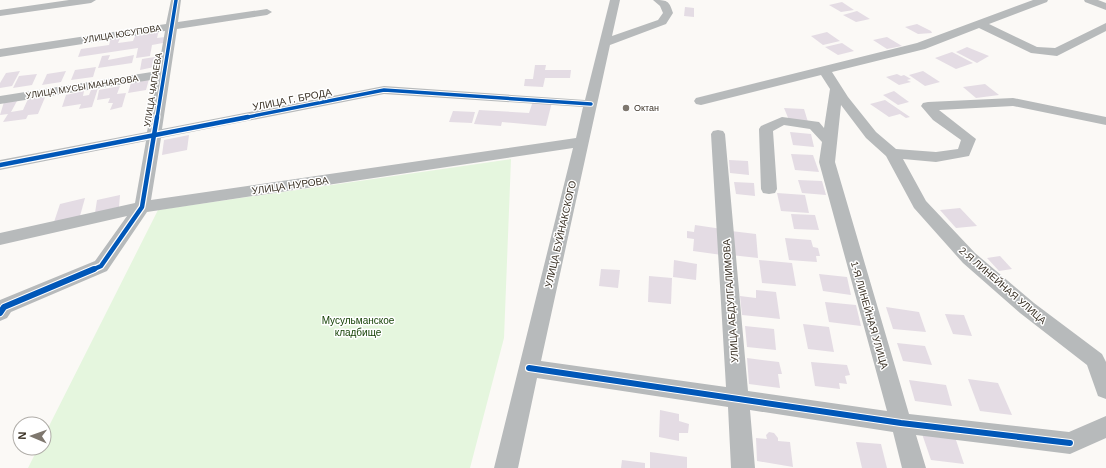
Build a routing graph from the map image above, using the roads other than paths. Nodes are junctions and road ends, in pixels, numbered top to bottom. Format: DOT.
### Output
graph roads {
  1 [pos="91,0"];
  2 [pos="176,0"];
  3 [pos="615,0"];
  4 [pos="658,0"];
  5 [pos="1043,0"];
  6 [pos="1089,0"];
  7 [pos="1106,7"];
  8 [pos="267,12"];
  9 [pos="0,13"];
  10 [pos="980,24"];
  11 [pos="1106,26"];
  12 [pos="172,27"];
  13 [pos="605,43"];
  14 [pos="0,53"];
  15 [pos="824,70"];
  16 [pos="164,74"];
  17 [pos="836,88"];
  18 [pos="0,100"];
  19 [pos="701,101"];
  20 [pos="591,104"];
  21 [pos="1106,120"];
  22 [pos="718,134"];
  23 [pos="154,135"];
  24 [pos="829,141"];
  25 [pos="582,142"];
  26 [pos="892,153"];
  27 [pos="0,165"];
  28 [pos="769,189"];
  29 [pos="142,207"];
  30 [pos="0,239"];
  31 [pos="0,313"];
  32 [pos="529,368"];
  33 [pos="1106,389"];
  34 [pos="737,398"];
  35 [pos="901,422"];
  36 [pos="1106,427"];
  37 [pos="506,468"];
  38 [pos="742,468"];
  39 [pos="914,468"];
  1 -- 9 [label="street"];
  2 -- 12 [label="street, УЛИЦА ЧАПАЕВА"];
  3 -- 13 [label="street, УЛИЦА БУЙНАКСКОГО"];
  4 -- 13 [label="street"];
  5 -- 10 [label="street"];
  6 -- 7 [label="street"];
  8 -- 12 [label="street, УЛИЦА ЮСУПОВА"];
  10 -- 11 [label="street"];
  10 -- 15 [label="street"];
  12 -- 14 [label="street, УЛИЦА ЮСУПОВА"];
  12 -- 16 [label="street, УЛИЦА ЧАПАЕВА"];
  13 -- 20 [label="street, УЛИЦА БУЙНАКСКОГО"];
  15 -- 17 [label="street"];
  15 -- 19 [label="street"];
  16 -- 18 [label="street, УЛИЦА МУСЫ МАНАРОВА"];
  16 -- 23 [label="street, УЛИЦА ЧАПАЕВА"];
  17 -- 24 [label="street"];
  17 -- 26 [label="street"];
  20 -- 23 [label="street, УЛИЦА Г. БРОДА"];
  20 -- 25 [label="street, УЛИЦА БУЙНАКСКОГО"];
  21 -- 26 [label="street"];
  22 -- 34 [label="street, УЛИЦА АБДУЛГАЛИМОВА"];
  23 -- 27 [label="street, УЛИЦА Г. БРОДА"];
  23 -- 29 [label="street, УЛИЦА ЧАПАЕВА"];
  24 -- 28 [label="street"];
  24 -- 35 [label="street, 1-Я ЛИНЕЙНАЯ УЛИЦА"];
  25 -- 29 [label="street, УЛИЦА НУРОВА"];
  25 -- 32 [label="street, УЛИЦА БУЙНАКСКОГО"];
  26 -- 33 [label="street, 2-Я ЛИНЕЙНАЯ УЛИЦА"];
  29 -- 30 [label="street, УЛИЦА НУРОВА"];
  29 -- 31 [label="street"];
  32 -- 34 [label="street"];
  32 -- 37 [label="street, УЛИЦА БУЙНАКСКОГО"];
  34 -- 35 [label="street"];
  34 -- 38 [label="street, УЛИЦА АБДУЛГАЛИМОВА"];
  35 -- 36 [label="street"];
  35 -- 39 [label="street, 1-Я ЛИНЕЙНАЯ УЛИЦА"];
}
